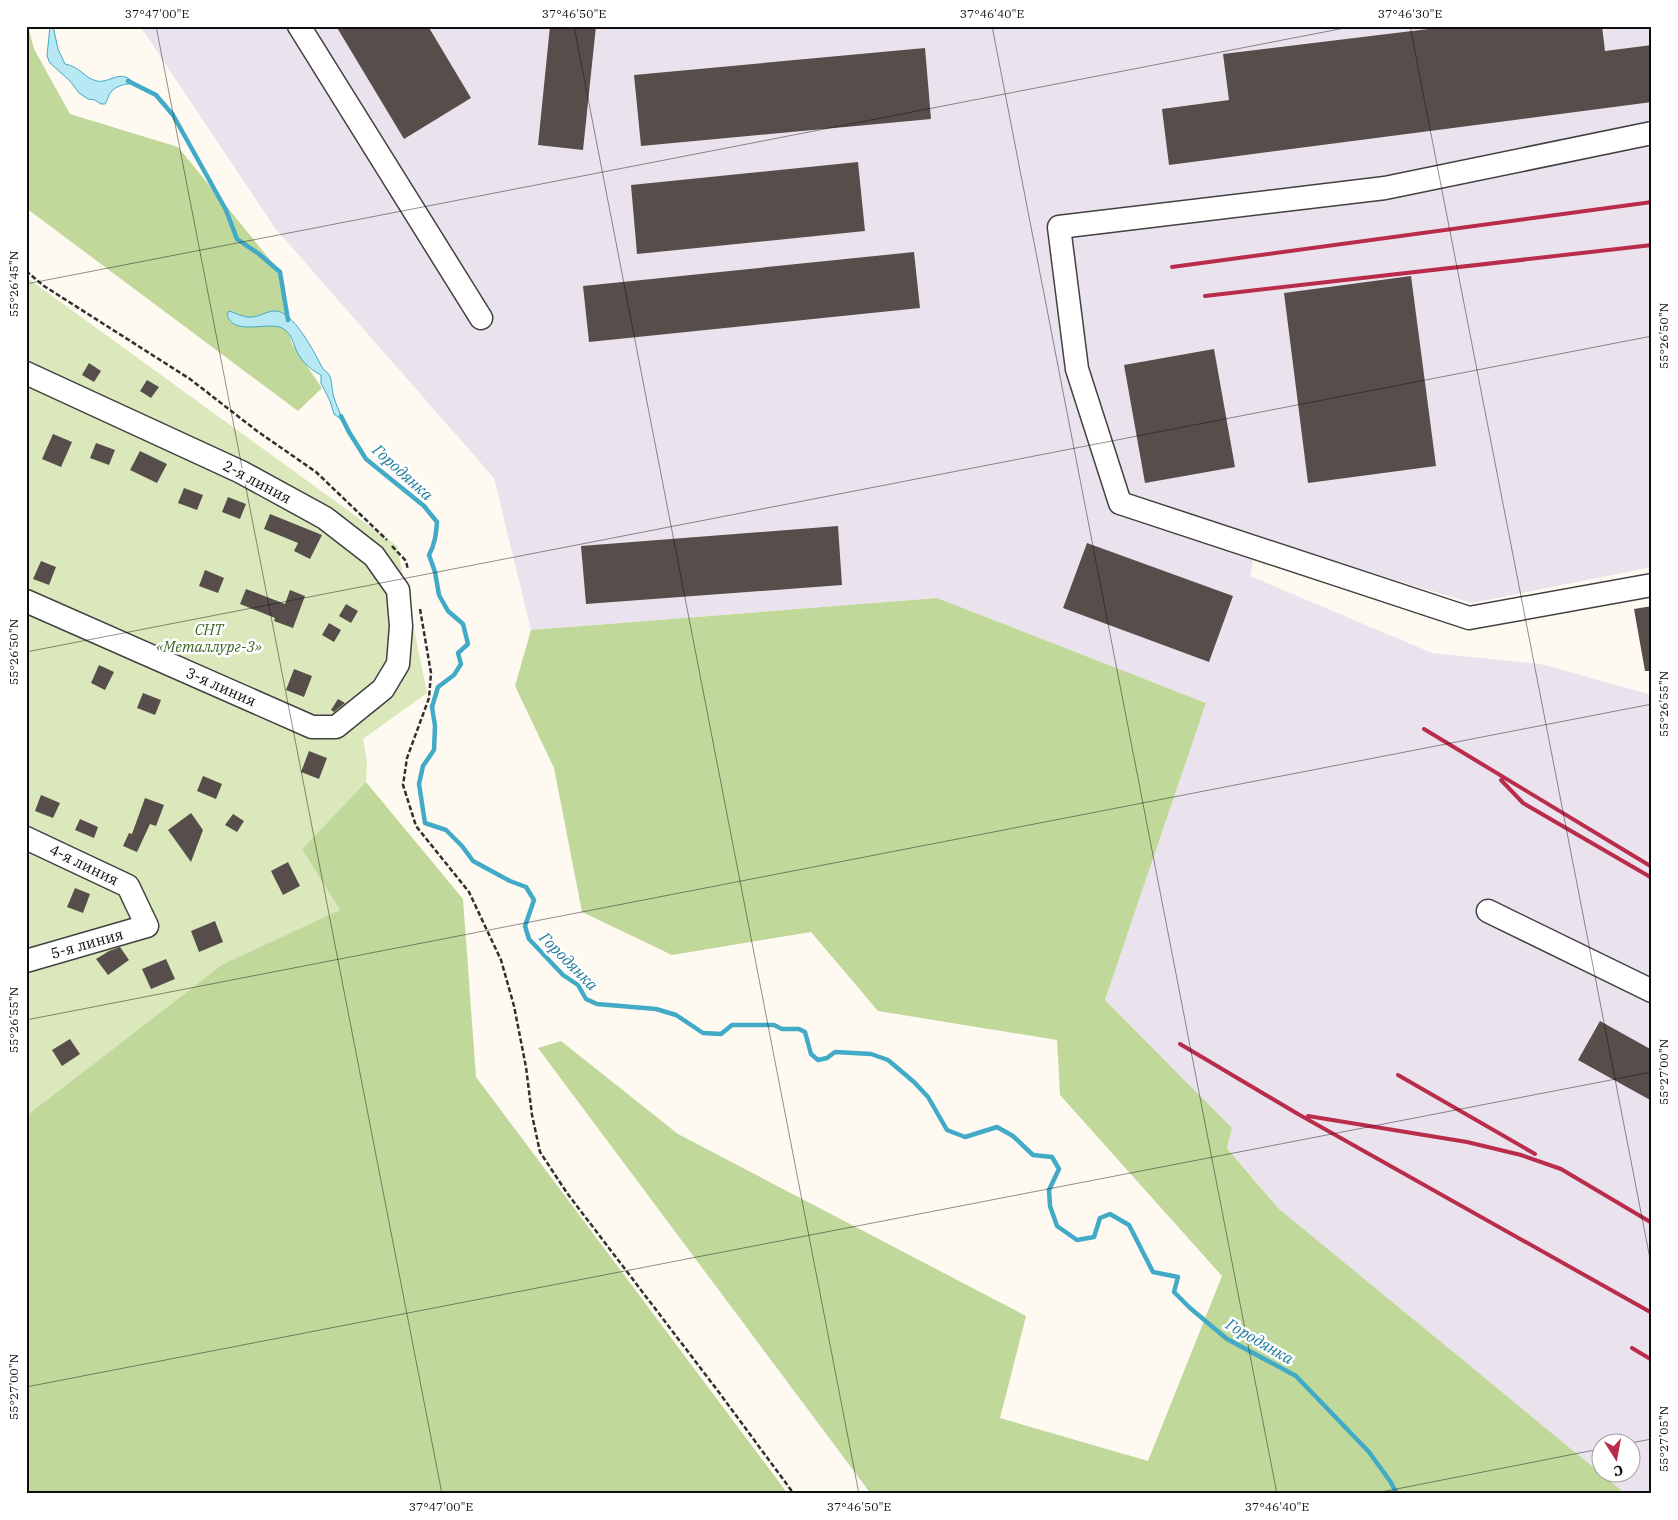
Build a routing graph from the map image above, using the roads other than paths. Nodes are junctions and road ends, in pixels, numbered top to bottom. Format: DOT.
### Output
graph roads {
  1 [pos="299,26"];
  2 [pos="1652,133"];
  3 [pos="481,318"];
  4 [pos="26,373"];
  5 [pos="1652,585"];
  6 [pos="26,601"];
  7 [pos="398,664"];
  8 [pos="26,838"];
  9 [pos="1488,911"];
  10 [pos="147,926"];
  11 [pos="26,961"];
  12 [pos="1652,991"];
  1 -- 3 [label="lane"];
  2 -- 5 [label="lane"];
  4 -- 7 [label="lane, 2-я линия"];
  6 -- 7 [label="lane, 3-я линия"];
  8 -- 10 [label="lane, 4-я линия"];
  9 -- 12 [label="lane"];
  10 -- 11 [label="lane, 5-я линия"];
}
